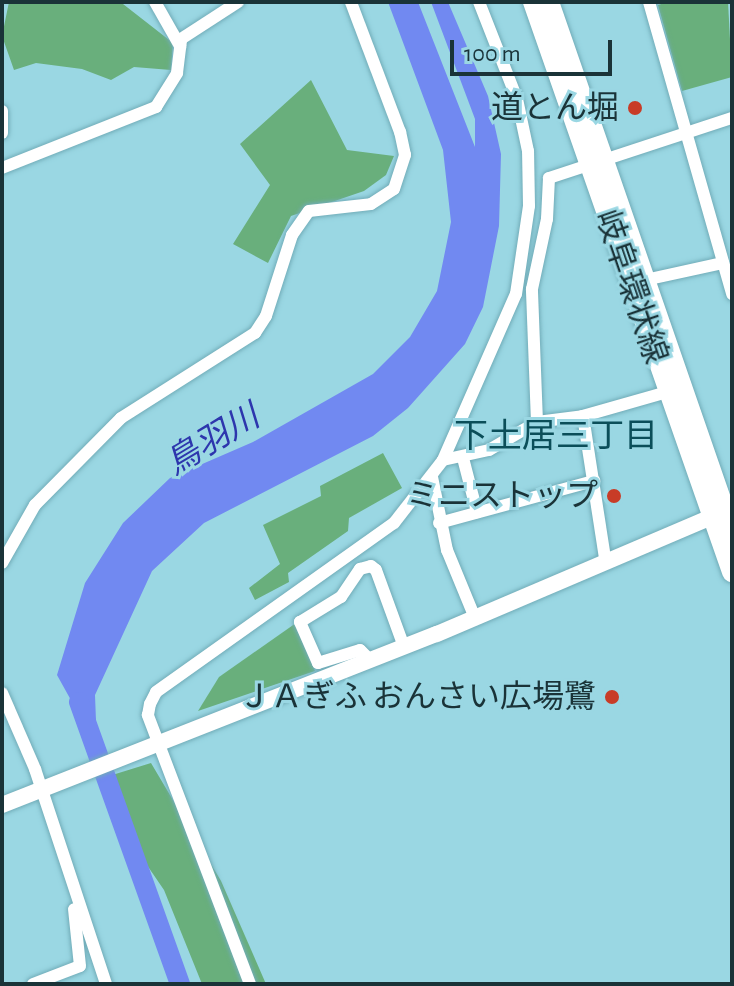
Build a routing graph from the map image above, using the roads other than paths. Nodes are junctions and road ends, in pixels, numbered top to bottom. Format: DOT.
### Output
graph roads {
  1 [pos="155,2"];
  2 [pos="238,2"];
  3 [pos="351,2"];
  4 [pos="479,2"];
  5 [pos="533,2"];
  6 [pos="549,2"];
  7 [pos="649,2"];
  8 [pos="180,46"];
  9 [pos="2,111"];
  10 [pos="732,118"];
  11 [pos="686,132"];
  12 [pos="2,133"];
  13 [pos="597,160"];
  14 [pos="2,168"];
  15 [pos="723,263"];
  16 [pos="645,280"];
  17 [pos="732,294"];
  18 [pos="667,392"];
  19 [pos="583,416"];
  20 [pos="537,422"];
  21 [pos="463,458"];
  22 [pos="443,460"];
  23 [pos="432,477"];
  24 [pos="594,481"];
  25 [pos="477,512"];
  26 [pos="722,512"];
  27 [pos="439,523"];
  28 [pos="732,531"];
  29 [pos="605,558"];
  30 [pos="2,563"];
  31 [pos="732,572"];
  32 [pos="475,618"];
  33 [pos="404,647"];
  34 [pos="370,660"];
  35 [pos="2,693"];
  36 [pos="154,746"];
  37 [pos="42,790"];
  38 [pos="2,805"];
  39 [pos="73,881"];
  40 [pos="33,984"];
  41 [pos="106,984"];
  42 [pos="250,984"];
  1 -- 8 [label="street"];
  2 -- 8 [label="street"];
  3 -- 30 [label="street"];
  4 -- 22 [label="street"];
  5 -- 13 [label="main road, 岐阜環状線"];
  6 -- 13 [label="main road, 岐阜環状線"];
  7 -- 11 [label="street"];
  8 -- 14 [label="street"];
  9 -- 12 [label="street"];
  10 -- 11 [label="street"];
  11 -- 13 [label="street"];
  11 -- 15 [label="street"];
  13 -- 16 [label="main road, 岐阜環状線"];
  13 -- 18 [label="main road, 岐阜環状線"];
  13 -- 20 [label="street"];
  15 -- 16 [label="street"];
  15 -- 17 [label="street"];
  16 -- 26 [label="main road, 岐阜環状線"];
  18 -- 19 [label="street"];
  18 -- 26 [label="main road, 岐阜環状線"];
  19 -- 20 [label="street"];
  19 -- 24 [label="street"];
  20 -- 21 [label="street"];
  21 -- 22 [label="street"];
  21 -- 25 [label="street"];
  22 -- 23 [label="street"];
  23 -- 27 [label="street"];
  23 -- 36 [label="street"];
  24 -- 25 [label="street"];
  24 -- 29 [label="street"];
  25 -- 27 [label="street"];
  26 -- 28 [label="main road, 岐阜環状線"];
  26 -- 29 [label="street"];
  26 -- 31 [label="main road, 岐阜環状線"];
  27 -- 32 [label="street"];
  29 -- 32 [label="street"];
  32 -- 33 [label="street"];
  33 -- 34 [label="street"];
  33 -- 34 [label="street"];
  34 -- 36 [label="street"];
  35 -- 37 [label="street"];
  36 -- 37 [label="street"];
  36 -- 42 [label="street"];
  37 -- 38 [label="street"];
  37 -- 39 [label="street"];
  39 -- 40 [label="street"];
  39 -- 41 [label="street"];
}
